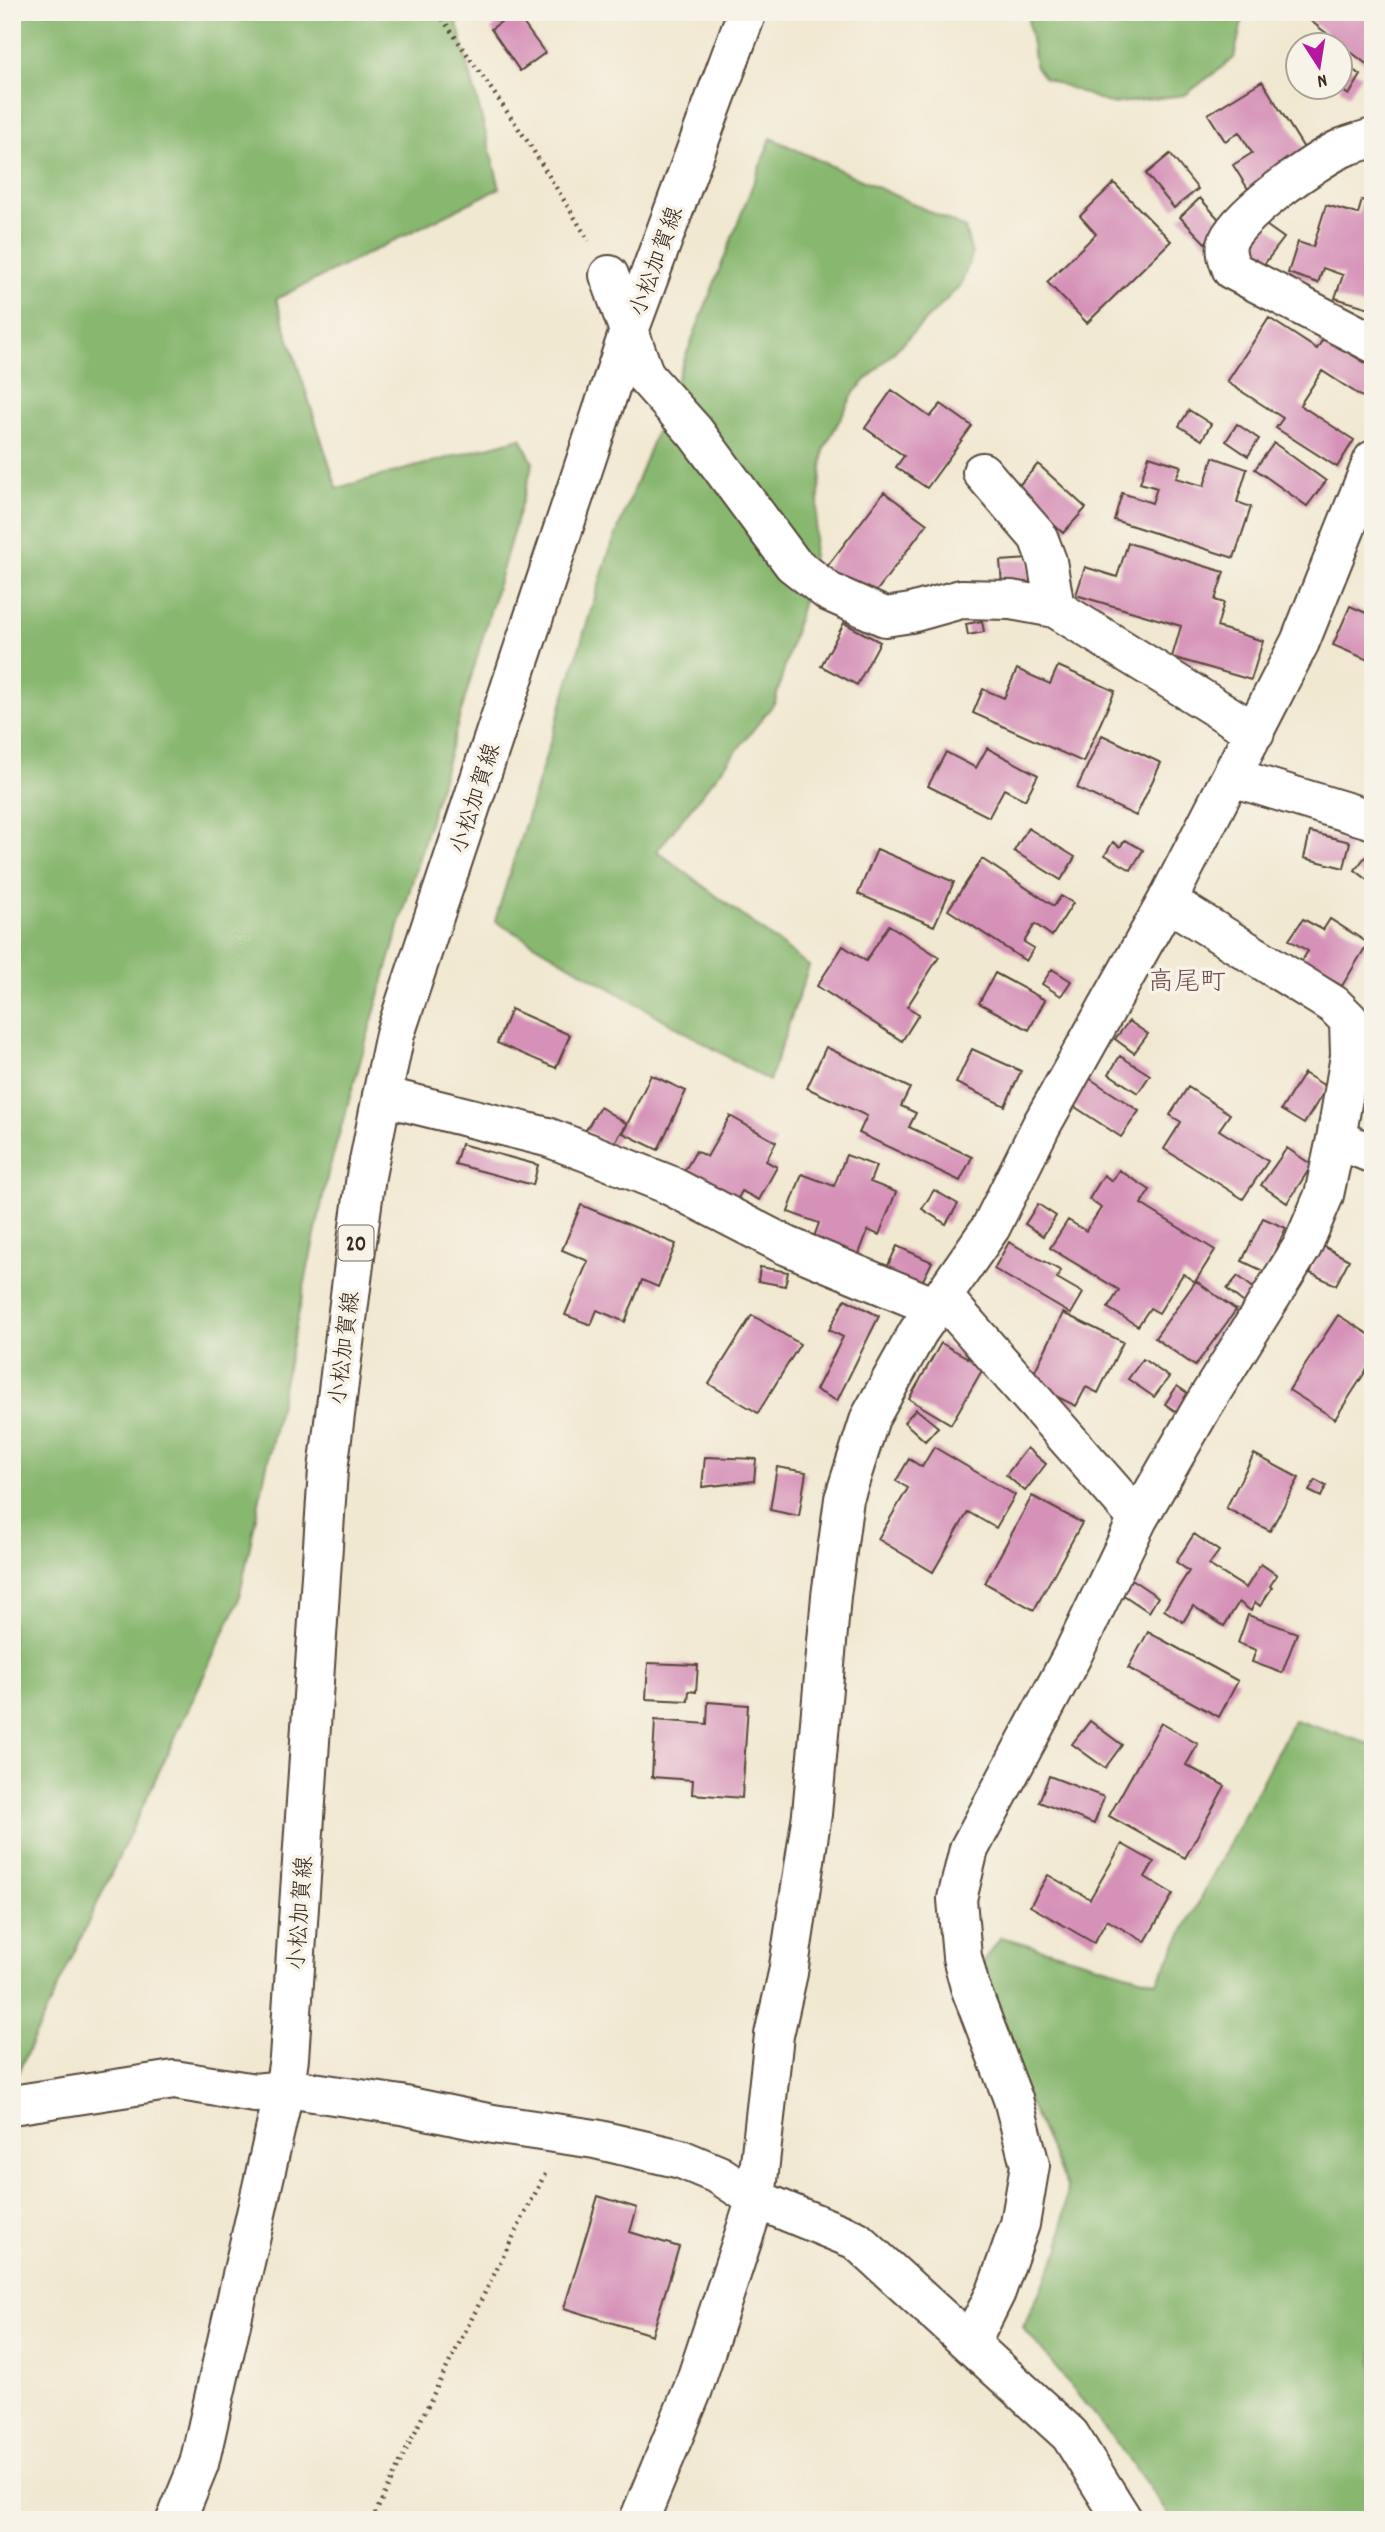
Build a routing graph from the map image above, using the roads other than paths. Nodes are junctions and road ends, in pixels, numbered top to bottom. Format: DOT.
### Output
graph roads {
  1 [pos="747,12"];
  2 [pos="1373,138"];
  3 [pos="609,275"];
  4 [pos="629,331"];
  5 [pos="1373,343"];
  6 [pos="1373,460"];
  7 [pos="982,472"];
  8 [pos="1055,608"];
  9 [pos="1255,732"];
  10 [pos="1232,777"];
  11 [pos="1373,820"];
  12 [pos="1167,901"];
  13 [pos="382,1096"];
  14 [pos="1336,1139"];
  15 [pos="1373,1154"];
  16 [pos="939,1302"];
  17 [pos="1138,1519"];
  18 [pos="284,2091"];
  19 [pos="12,2105"];
  20 [pos="756,2199"];
  21 [pos="970,2344"];
  22 [pos="176,2520"];
  23 [pos="639,2520"];
  24 [pos="1123,2520"];
  1 -- 4 [label="street, 小松加賀線 / 20"];
  2 -- 5 [label="street"];
  3 -- 4 [label="street"];
  4 -- 8 [label="street"];
  4 -- 13 [label="street, 小松加賀線 / 20"];
  6 -- 9 [label="street"];
  7 -- 8 [label="street"];
  8 -- 9 [label="street"];
  9 -- 10 [label="street"];
  10 -- 11 [label="street"];
  10 -- 12 [label="street"];
  12 -- 14 [label="street"];
  12 -- 16 [label="street"];
  13 -- 16 [label="street"];
  13 -- 18 [label="street, 小松加賀線 / 20"];
  14 -- 15 [label="street"];
  14 -- 17 [label="street"];
  16 -- 17 [label="street"];
  16 -- 20 [label="street"];
  17 -- 21 [label="street"];
  18 -- 19 [label="street"];
  18 -- 20 [label="street"];
  18 -- 22 [label="street, 小松加賀線 / 20"];
  20 -- 21 [label="street"];
  20 -- 23 [label="street"];
  21 -- 24 [label="street"];
}
